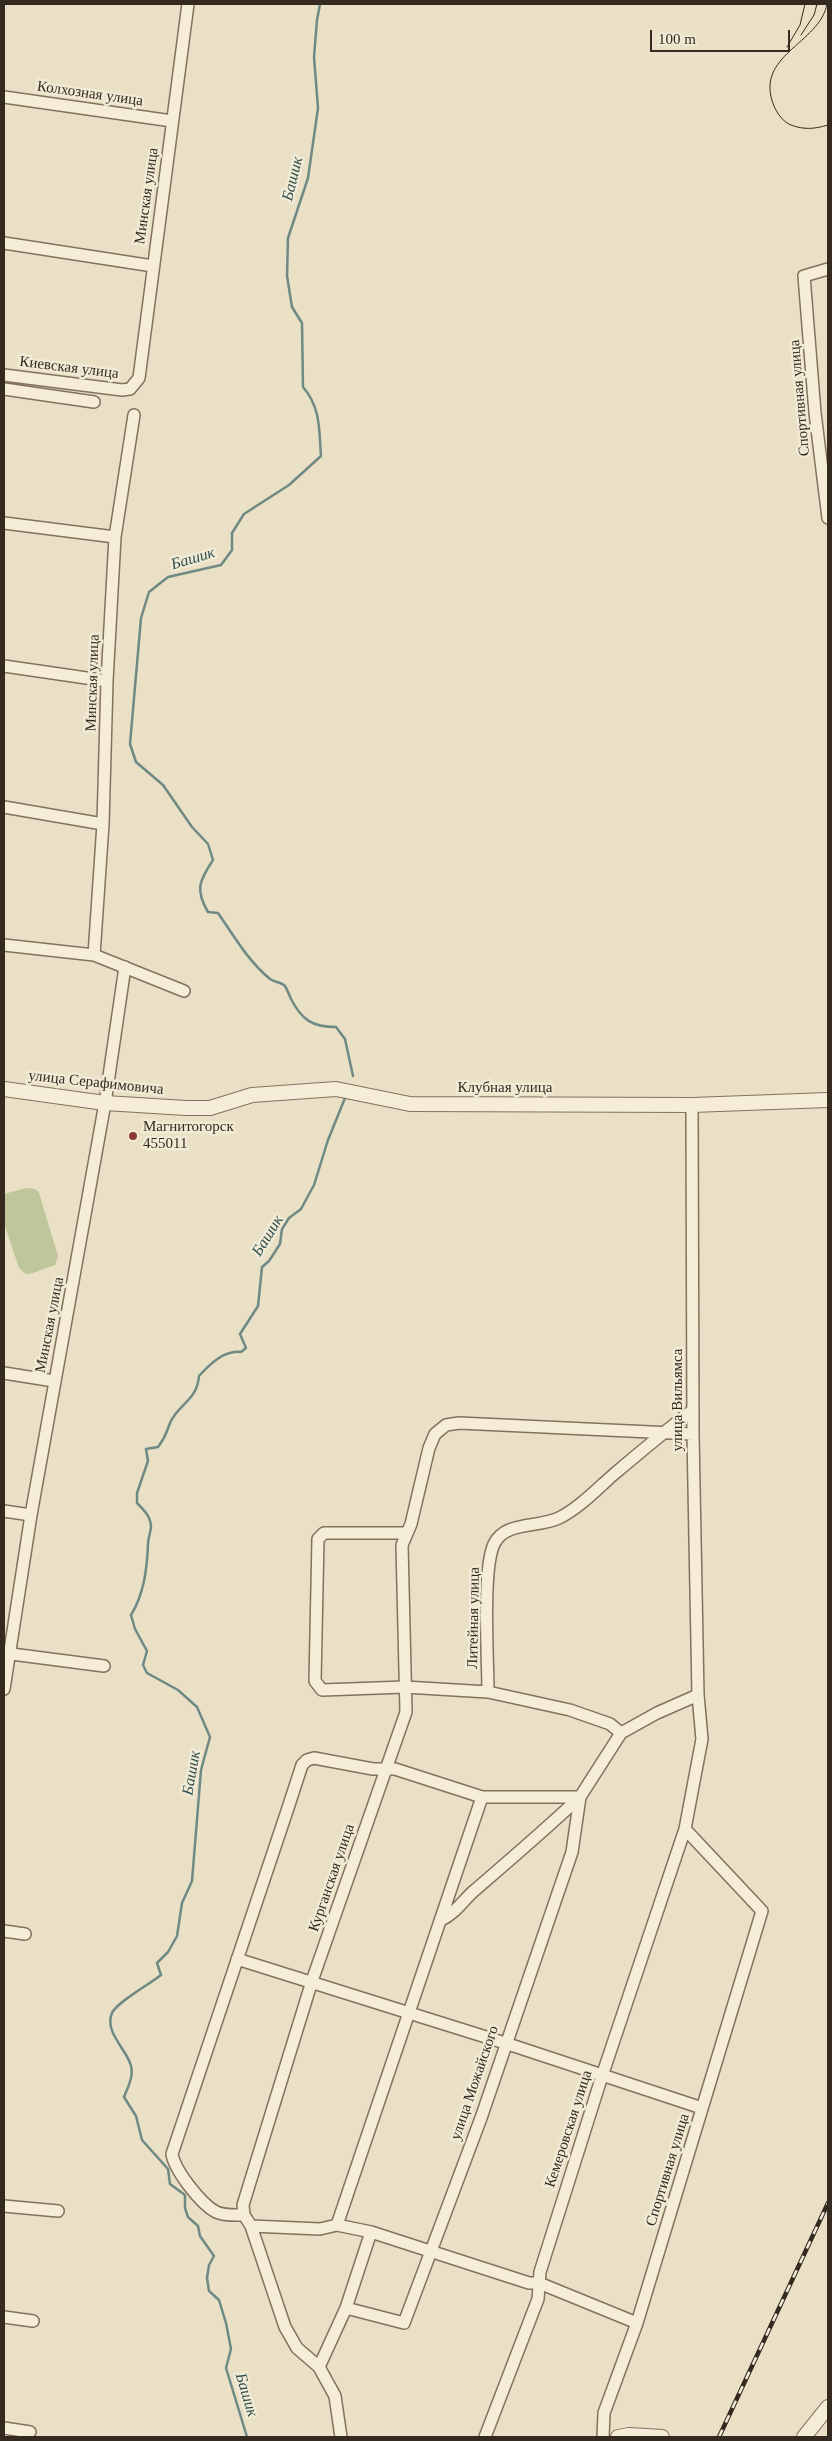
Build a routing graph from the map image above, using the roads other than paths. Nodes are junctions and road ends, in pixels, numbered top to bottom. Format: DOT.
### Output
graph roads {
  1 [pos="188,4"];
  2 [pos="4,98"];
  3 [pos="172,121"];
  4 [pos="4,243"];
  5 [pos="153,266"];
  6 [pos="828,269"];
  7 [pos="4,375"];
  8 [pos="68,383"];
  9 [pos="130,389"];
  10 [pos="4,390"];
  11 [pos="65,398"];
  12 [pos="94,402"];
  13 [pos="134,415"];
  14 [pos="828,518"];
  15 [pos="4,523"];
  16 [pos="115,537"];
  17 [pos="4,666"];
  18 [pos="107,681"];
  19 [pos="4,807"];
  20 [pos="103,824"];
  21 [pos="4,945"];
  22 [pos="94,954"];
  23 [pos="125,967"];
  24 [pos="184,991"];
  25 [pos="4,1089"];
  26 [pos="828,1100"];
  27 [pos="105,1103"];
  28 [pos="692,1105"];
  29 [pos="186,1108"];
  30 [pos="4,1373"];
  31 [pos="54,1381"];
  32 [pos="692,1410"];
  33 [pos="662,1433"];
  34 [pos="693,1434"];
  35 [pos="4,1511"];
  36 [pos="31,1515"];
  37 [pos="406,1533"];
  38 [pos="7,1653"];
  39 [pos="104,1666"];
  40 [pos="405,1687"];
  41 [pos="4,1688"];
  42 [pos="488,1692"];
  43 [pos="698,1696"];
  44 [pos="621,1733"];
  45 [pos="385,1770"];
  46 [pos="482,1797"];
  47 [pos="580,1797"];
  48 [pos="685,1829"];
  49 [pos="441,1920"];
  50 [pos="4,1931"];
  51 [pos="25,1934"];
  52 [pos="237,1959"];
  53 [pos="312,1982"];
  54 [pos="410,2012"];
  55 [pos="505,2043"];
  56 [pos="602,2076"];
  57 [pos="702,2108"];
  58 [pos="4,2206"];
  59 [pos="58,2211"];
  60 [pos="244,2215"];
  61 [pos="337,2225"];
  62 [pos="251,2226"];
  63 [pos="371,2232"];
  64 [pos="431,2250"];
  65 [pos="539,2283"];
  66 [pos="346,2308"];
  67 [pos="4,2317"];
  68 [pos="33,2321"];
  69 [pos="637,2323"];
  70 [pos="320,2367"];
  71 [pos="828,2407"];
  72 [pos="4,2428"];
  73 [pos="30,2432"];
  74 [pos="342,2437"];
  75 [pos="485,2437"];
  76 [pos="603,2437"];
  77 [pos="618,2437"];
  78 [pos="662,2437"];
  79 [pos="804,2437"];
  1 -- 3 [label="street, Минская улица"];
  2 -- 3 [label="street, Колхозная улица"];
  3 -- 5 [label="street, Минская улица"];
  4 -- 5 [label="street"];
  5 -- 9 [label="street, Минская улица"];
  6 -- 14 [label="street, Спортивная улица"];
  7 -- 8 [label="street, Киевская улица"];
  8 -- 9 [label="street, Киевская улица"];
  8 -- 11 [label="street"];
  10 -- 11 [label="street, Киевская улица"];
  11 -- 12 [label="street, Киевская улица"];
  13 -- 16 [label="street, Минская улица"];
  15 -- 16 [label="street"];
  16 -- 18 [label="street, Минская улица"];
  17 -- 18 [label="street"];
  18 -- 20 [label="street, Минская улица"];
  19 -- 20 [label="street"];
  20 -- 22 [label="street, Минская улица"];
  21 -- 22 [label="street"];
  22 -- 23 [label="street"];
  23 -- 24 [label="street"];
  23 -- 27 [label="street, Минская улица"];
  25 -- 27 [label="street, улица Серафимовича"];
  26 -- 28 [label="street, Клубная улица"];
  27 -- 29 [label="street, улица Серафимовича"];
  27 -- 31 [label="street, Минская улица"];
  28 -- 29 [label="street, Клубная улица"];
  28 -- 32 [label="street, улица Вильямса"];
  30 -- 31 [label="street"];
  31 -- 36 [label="street, Минская улица"];
  32 -- 33 [label="street"];
  32 -- 34 [label="street, улица Вильямса"];
  33 -- 34 [label="street"];
  33 -- 37 [label="street, Курганская улица"];
  33 -- 42 [label="street, Литейная улица"];
  34 -- 43 [label="street, улица Вильямса"];
  35 -- 36 [label="street"];
  36 -- 38 [label="street, Минская улица"];
  37 -- 40 [label="street, Курганская улица"];
  37 -- 40 [label="street"];
  38 -- 39 [label="street"];
  38 -- 41 [label="street, Минская улица"];
  40 -- 42 [label="street"];
  40 -- 45 [label="street, Курганская улица"];
  42 -- 44 [label="street"];
  43 -- 44 [label="street"];
  43 -- 48 [label="street, улица Вильямса"];
  44 -- 47 [label="street"];
  45 -- 46 [label="street"];
  45 -- 52 [label="street"];
  45 -- 53 [label="street, Курганская улица"];
  46 -- 47 [label="street"];
  46 -- 49 [label="street"];
  47 -- 49 [label="street"];
  47 -- 55 [label="street, улица Можайского"];
  48 -- 56 [label="street, Кемеровская улица"];
  48 -- 57 [label="street, Спортивная улица"];
  49 -- 54 [label="street"];
  50 -- 51 [label="street"];
  52 -- 53 [label="street"];
  52 -- 60 [label="street"];
  53 -- 54 [label="street"];
  53 -- 60 [label="street, Курганская улица"];
  54 -- 55 [label="street"];
  54 -- 61 [label="street"];
  55 -- 56 [label="street"];
  55 -- 64 [label="street, улица Можайского"];
  56 -- 57 [label="street"];
  56 -- 65 [label="street, Кемеровская улица"];
  57 -- 69 [label="street, Спортивная улица"];
  58 -- 59 [label="street"];
  60 -- 62 [label="street"];
  61 -- 62 [label="street"];
  61 -- 63 [label="street"];
  62 -- 70 [label="street"];
  63 -- 64 [label="street"];
  63 -- 66 [label="street"];
  64 -- 65 [label="street"];
  64 -- 66 [label="street, улица Можайского"];
  65 -- 69 [label="street"];
  65 -- 75 [label="street, Кемеровская улица"];
  66 -- 70 [label="street"];
  67 -- 68 [label="street"];
  69 -- 76 [label="street, Спортивная улица"];
  70 -- 74 [label="street"];
  71 -- 79 [label="street"];
  72 -- 73 [label="street"];
  77 -- 78 [label="street"];
}
